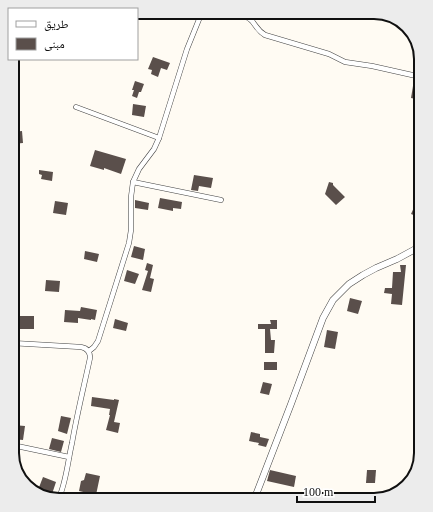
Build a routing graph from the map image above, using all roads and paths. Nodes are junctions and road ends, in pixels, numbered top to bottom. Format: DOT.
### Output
graph roads {
  1 [pos="199,19"];
  2 [pos="249,19"];
  3 [pos="414,75"];
  4 [pos="76,108"];
  5 [pos="159,138"];
  6 [pos="133,182"];
  7 [pos="221,200"];
  8 [pos="414,250"];
  9 [pos="19,343"];
  10 [pos="89,351"];
  11 [pos="19,446"];
  12 [pos="69,457"];
  13 [pos="60,493"];
  14 [pos="256,493"];
  1 -- 5 [label="street"];
  2 -- 3 [label="street"];
  4 -- 5 [label="street"];
  5 -- 6 [label="street"];
  6 -- 7 [label="street"];
  6 -- 10 [label="street"];
  8 -- 14 [label="street"];
  9 -- 10 [label="street"];
  10 -- 12 [label="street"];
  11 -- 12 [label="street"];
  12 -- 13 [label="street"];
}
